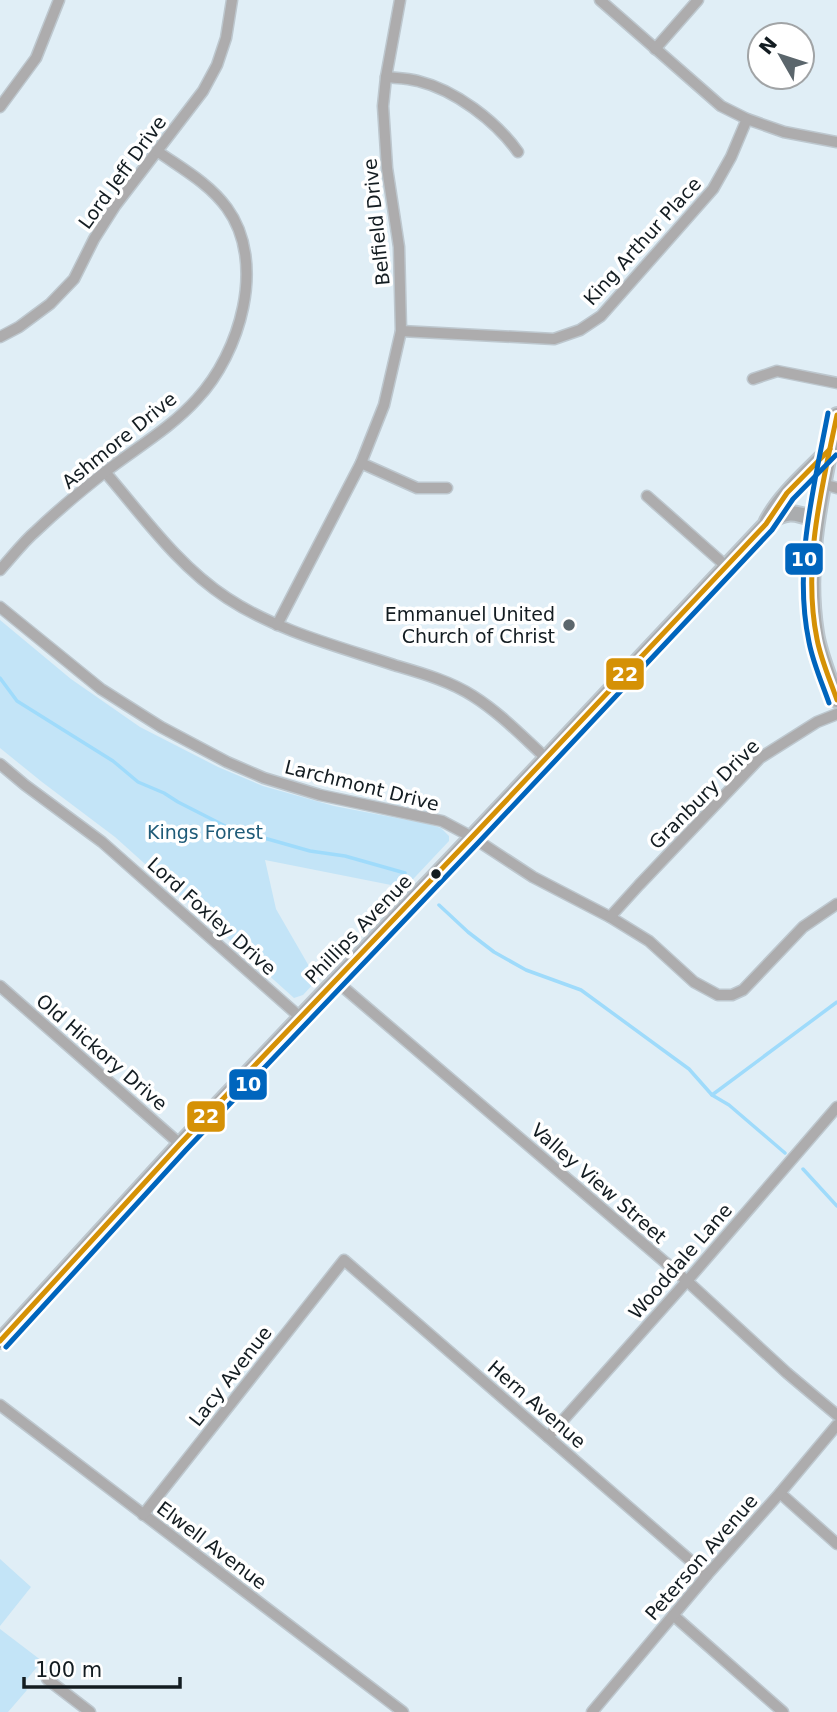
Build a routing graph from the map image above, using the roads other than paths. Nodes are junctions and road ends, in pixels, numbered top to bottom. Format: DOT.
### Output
graph roads {
  1 [pos="59,0"];
  2 [pos="232,0"];
  3 [pos="400,0"];
  4 [pos="600,0"];
  5 [pos="698,0"];
  6 [pos="655,49"];
  7 [pos="386,77"];
  8 [pos="0,107"];
  9 [pos="747,120"];
  10 [pos="837,142"];
  11 [pos="157,151"];
  12 [pos="517,152"];
  13 [pos="401,331"];
  14 [pos="0,337"];
  15 [pos="753,379"];
  16 [pos="837,383"];
  17 [pos="837,415"];
  18 [pos="830,449"];
  19 [pos="361,463"];
  20 [pos="105,472"];
  21 [pos="822,484"];
  22 [pos="447,488"];
  23 [pos="837,488"];
  24 [pos="647,496"];
  25 [pos="817,520"];
  26 [pos="766,524"];
  27 [pos="726,566"];
  28 [pos="0,570"];
  29 [pos="0,607"];
  30 [pos="277,625"];
  31 [pos="837,700"];
  32 [pos="837,714"];
  33 [pos="546,758"];
  34 [pos="0,764"];
  35 [pos="472,837"];
  36 [pos="837,904"];
  37 [pos="610,917"];
  38 [pos="336,981"];
  39 [pos="0,986"];
  40 [pos="300,1017"];
  41 [pos="837,1107"];
  42 [pos="180,1144"];
  43 [pos="344,1260"];
  44 [pos="687,1281"];
  45 [pos="0,1341"];
  46 [pos="0,1405"];
  47 [pos="837,1415"];
  48 [pos="837,1426"];
  49 [pos="548,1437"];
  50 [pos="780,1493"];
  51 [pos="144,1515"];
  52 [pos="837,1544"];
  53 [pos="707,1575"];
  54 [pos="673,1615"];
  55 [pos="47,1679"];
  56 [pos="90,1712"];
  57 [pos="403,1712"];
  58 [pos="592,1712"];
  59 [pos="783,1712"];
  1 -- 8 [label="street"];
  2 -- 11 [label="street, Lord Jeff Drive"];
  3 -- 7 [label="street, Belfield Drive"];
  4 -- 6 [label="street"];
  5 -- 6 [label="street"];
  6 -- 9 [label="street"];
  7 -- 12 [label="street"];
  7 -- 13 [label="street, Belfield Drive"];
  9 -- 10 [label="street"];
  9 -- 13 [label="street, King Arthur Place"];
  11 -- 14 [label="street, Lord Jeff Drive"];
  11 -- 20 [label="street, Ashmore Drive"];
  13 -- 19 [label="street, Belfield Drive"];
  15 -- 16 [label="street"];
  17 -- 18 [label="street"];
  18 -- 21 [label="street"];
  18 -- 26 [label="street"];
  19 -- 22 [label="street"];
  19 -- 30 [label="street, Belfield Drive"];
  20 -- 28 [label="street, Ashmore Drive"];
  20 -- 30 [label="street"];
  21 -- 23 [label="street"];
  21 -- 25 [label="street"];
  24 -- 27 [label="street"];
  25 -- 26 [label="street, Phillips Avenue"];
  25 -- 31 [label="street"];
  26 -- 27 [label="street, Phillips Avenue"];
  27 -- 33 [label="street, Phillips Avenue"];
  29 -- 35 [label="street, Larchmont Drive"];
  30 -- 33 [label="street"];
  32 -- 37 [label="street, Granbury Drive"];
  33 -- 35 [label="street, Phillips Avenue"];
  34 -- 40 [label="street, Lord Foxley Drive"];
  35 -- 37 [label="street, Larchmont Drive"];
  35 -- 38 [label="street, Phillips Avenue"];
  36 -- 37 [label="street, Larchmont Drive"];
  38 -- 40 [label="street, Phillips Avenue"];
  38 -- 44 [label="street, Valley View Street"];
  39 -- 42 [label="street, Old Hickory Drive"];
  40 -- 42 [label="street, Phillips Avenue"];
  41 -- 44 [label="street, Wooddale Lane"];
  42 -- 45 [label="street, Phillips Avenue"];
  43 -- 49 [label="street, Hern Avenue"];
  43 -- 51 [label="street, Lacy Avenue"];
  44 -- 47 [label="street, Valley View Street"];
  44 -- 49 [label="street, Wooddale Lane"];
  46 -- 51 [label="street, Elwell Avenue"];
  48 -- 50 [label="street, Peterson Avenue"];
  49 -- 53 [label="street, Hern Avenue"];
  50 -- 52 [label="street"];
  50 -- 53 [label="street, Peterson Avenue"];
  51 -- 57 [label="street, Elwell Avenue"];
  53 -- 54 [label="street, Peterson Avenue"];
  54 -- 58 [label="street, Peterson Avenue"];
  54 -- 59 [label="street"];
  55 -- 56 [label="street"];
}
